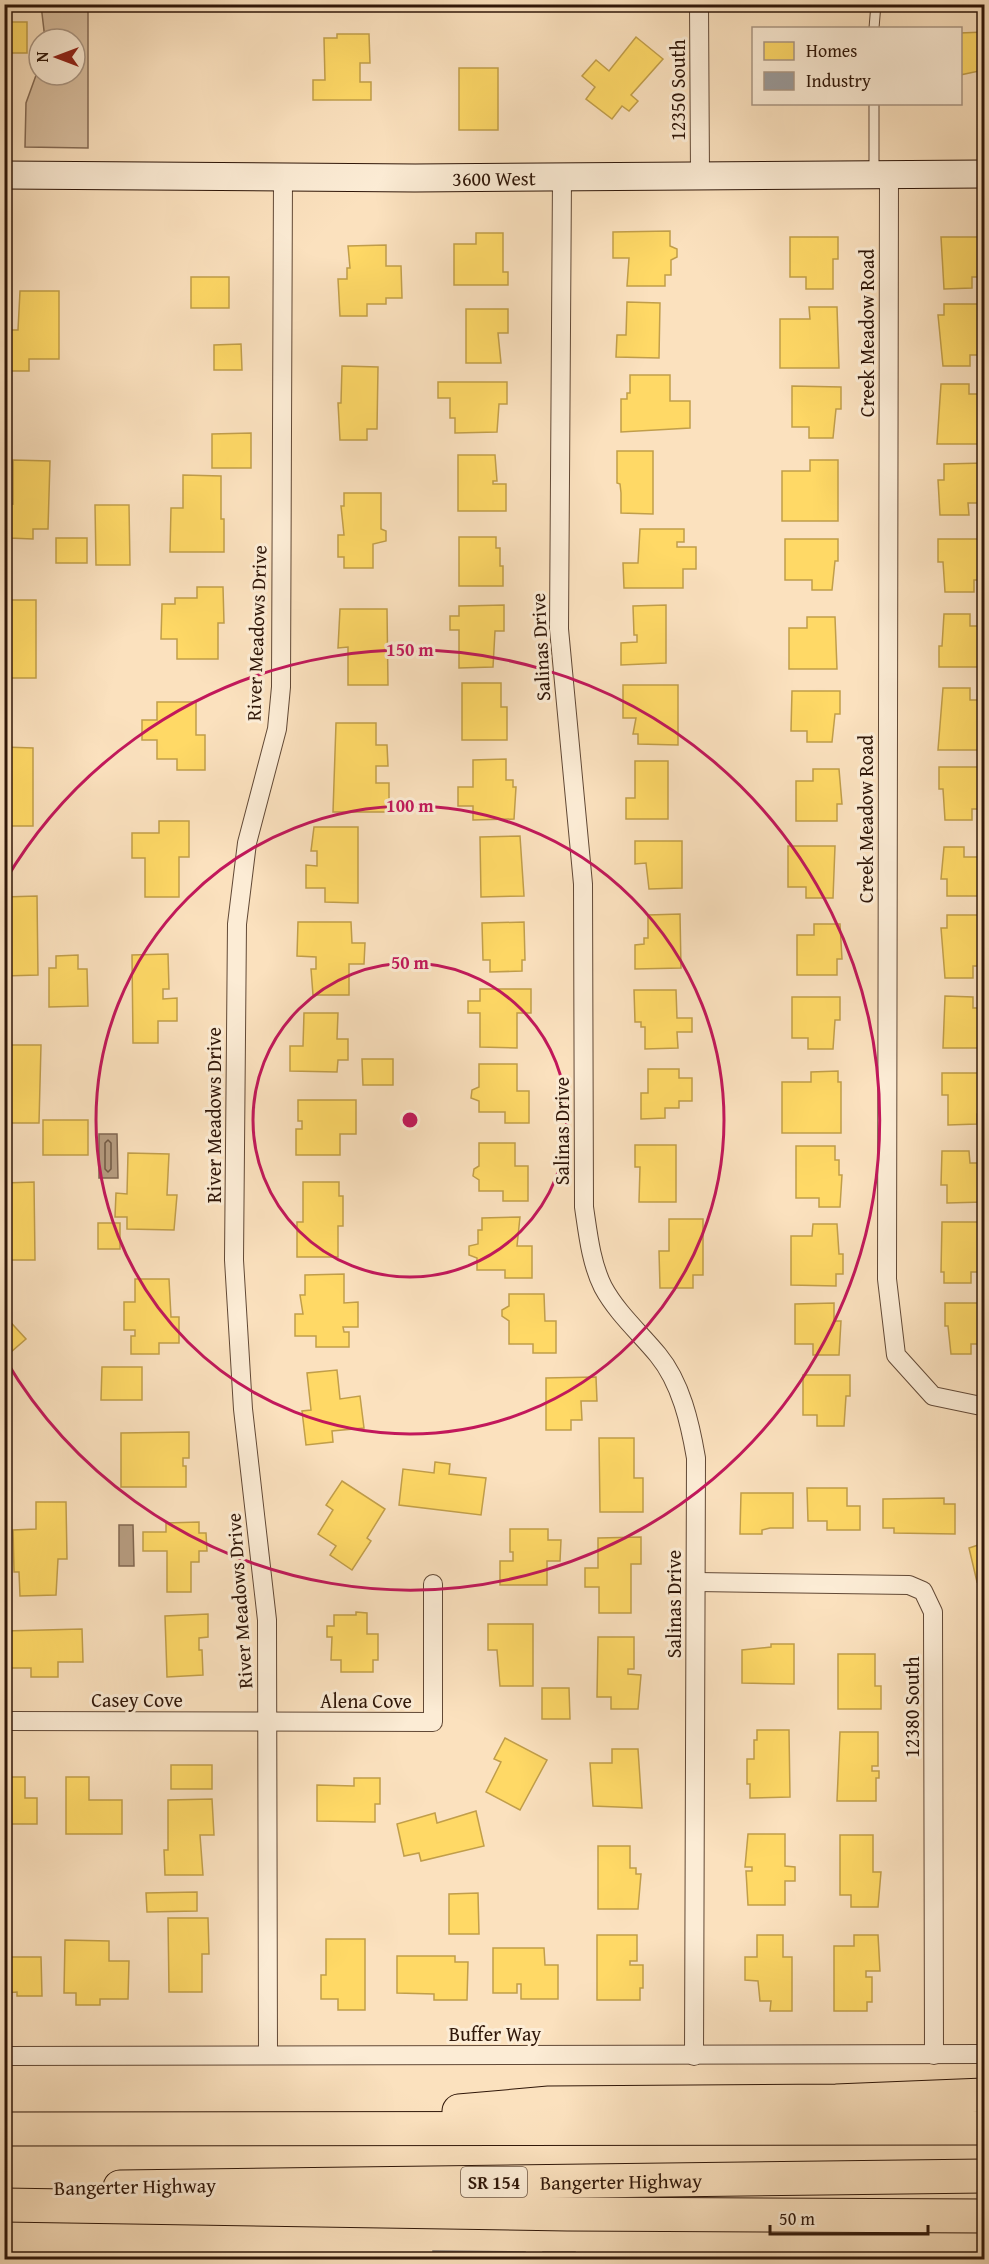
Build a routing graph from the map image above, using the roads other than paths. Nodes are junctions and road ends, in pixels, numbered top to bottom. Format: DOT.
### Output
graph roads {
  1 [pos="699,4"];
  2 [pos="876,4"];
  3 [pos="874,27"];
  4 [pos="874,105"];
  5 [pos="984,174"];
  6 [pos="4,175"];
  7 [pos="700,175"];
  8 [pos="881,175"];
  9 [pos="562,177"];
  10 [pos="283,178"];
  11 [pos="984,1404"];
  12 [pos="696,1582"];
  13 [pos="433,1584"];
  14 [pos="4,1721"];
  15 [pos="269,1722"];
  16 [pos="984,2054"];
  17 [pos="268,2055"];
  18 [pos="934,2055"];
  19 [pos="4,2056"];
  20 [pos="694,2056"];
  21 [pos="984,2096"];
  22 [pos="984,2128"];
  23 [pos="4,2129"];
  24 [pos="354,2129"];
  25 [pos="984,2176"];
  26 [pos="4,2188"];
  27 [pos="4,2205"];
  28 [pos="984,2216"];
  1 -- 7 [label="street, 12350 South"];
  2 -- 3 [label="lane"];
  4 -- 8 [label="lane"];
  5 -- 8 [label="main road, 3600 West"];
  6 -- 10 [label="main road, 3600 West"];
  7 -- 8 [label="main road, 3600 West"];
  7 -- 9 [label="main road, 3600 West"];
  8 -- 11 [label="street, Creek Meadow Road"];
  9 -- 10 [label="main road, 3600 West"];
  9 -- 12 [label="street, Salinas Drive"];
  10 -- 15 [label="street, River Meadows Drive"];
  12 -- 18 [label="street, 12380 South"];
  12 -- 20 [label="street, Salinas Drive"];
  13 -- 15 [label="street, Alena Cove"];
  14 -- 15 [label="street, Casey Cove"];
  15 -- 17 [label="street, River Meadows Drive"];
  16 -- 18 [label="street, Buffer Way"];
  17 -- 19 [label="street, Buffer Way"];
  17 -- 20 [label="street, Buffer Way"];
  18 -- 20 [label="street, Buffer Way"];
  21 -- 24 [label="highway"];
  22 -- 24 [label="highway"];
  23 -- 24 [label="highway"];
  25 -- 26 [label="highway, Bangerter Highway / SR 154"];
  27 -- 28 [label="highway"];
}
